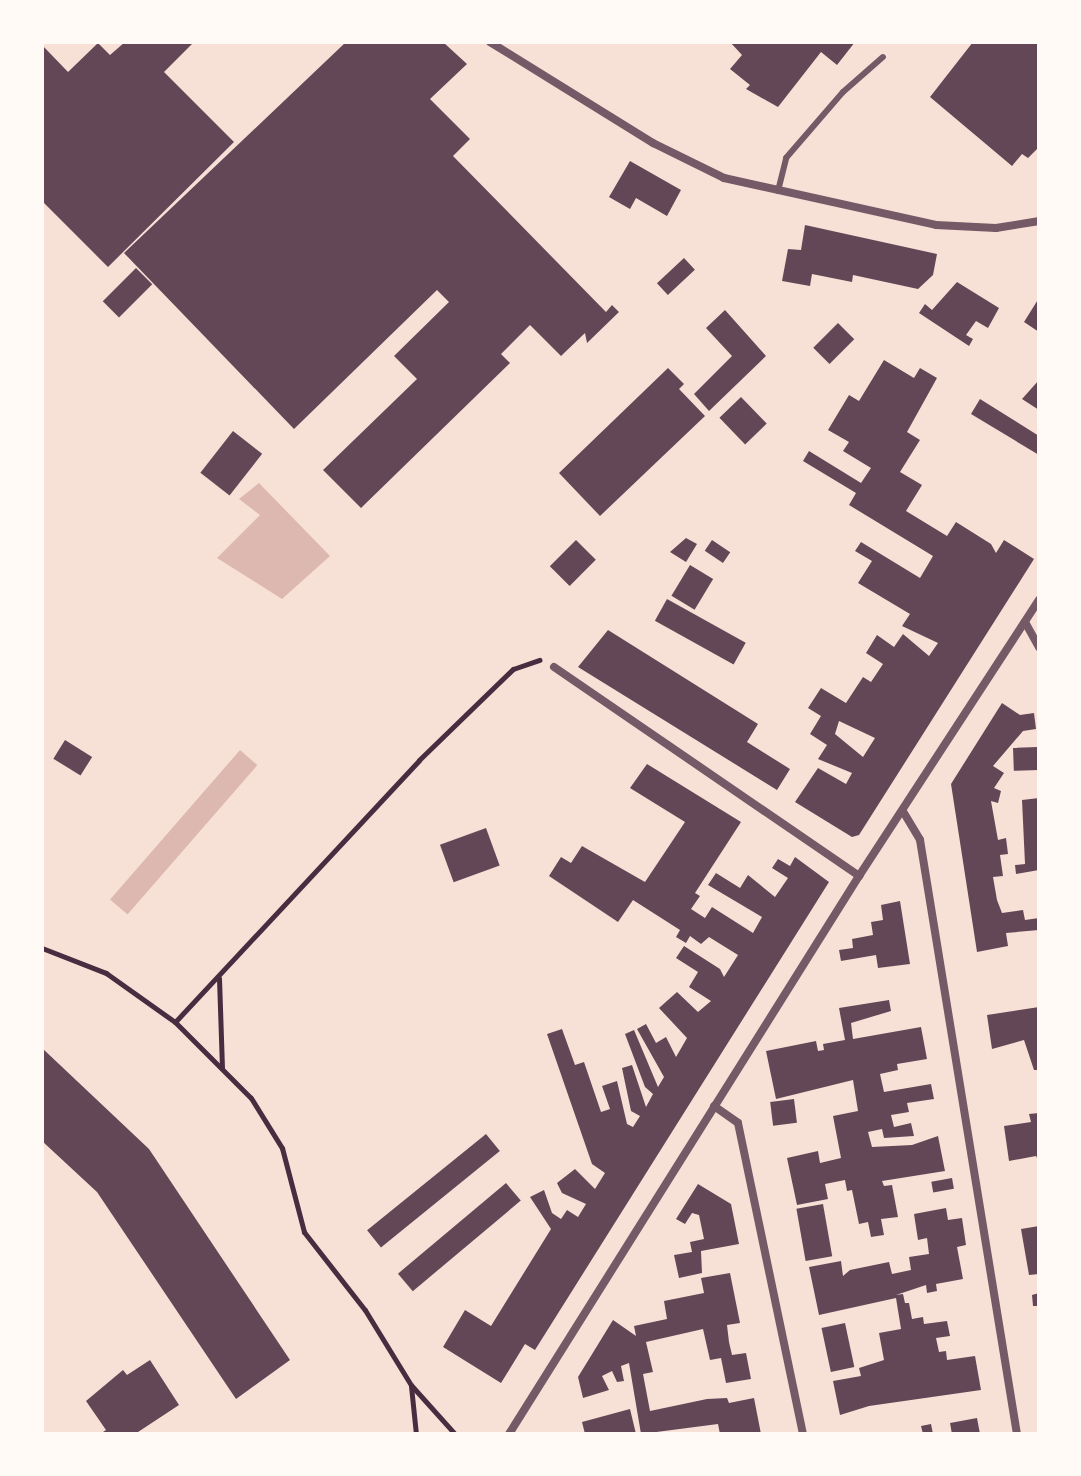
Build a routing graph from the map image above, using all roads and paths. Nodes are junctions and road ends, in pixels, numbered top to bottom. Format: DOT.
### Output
graph roads {
  1 [pos="490,42"];
  2 [pos="883,57"];
  3 [pos="778,191"];
  4 [pos="1039,221"];
  5 [pos="1039,600"];
  6 [pos="1025,622"];
  7 [pos="1039,647"];
  8 [pos="554,667"];
  9 [pos="904,813"];
  10 [pos="859,876"];
  11 [pos="42,948"];
  12 [pos="219,977"];
  13 [pos="175,1022"];
  14 [pos="222,1069"];
  15 [pos="714,1106"];
  16 [pos="411,1385"];
  17 [pos="416,1434"];
  18 [pos="455,1434"];
  19 [pos="509,1434"];
  20 [pos="803,1434"];
  21 [pos="1017,1434"];
  1 -- 3 [label="street"];
  2 -- 3 [label="lane"];
  3 -- 4 [label="street"];
  5 -- 6 [label="street"];
  6 -- 7 [label="street"];
  6 -- 9 [label="street"];
  8 -- 10 [label="street"];
  8 -- 12 [label="path"];
  9 -- 10 [label="street"];
  9 -- 21 [label="street"];
  10 -- 15 [label="street"];
  11 -- 13 [label="path"];
  12 -- 13 [label="path"];
  12 -- 14 [label="path"];
  13 -- 14 [label="path"];
  14 -- 16 [label="path"];
  15 -- 19 [label="street"];
  15 -- 20 [label="street"];
  16 -- 17 [label="path"];
  16 -- 18 [label="path"];
}
